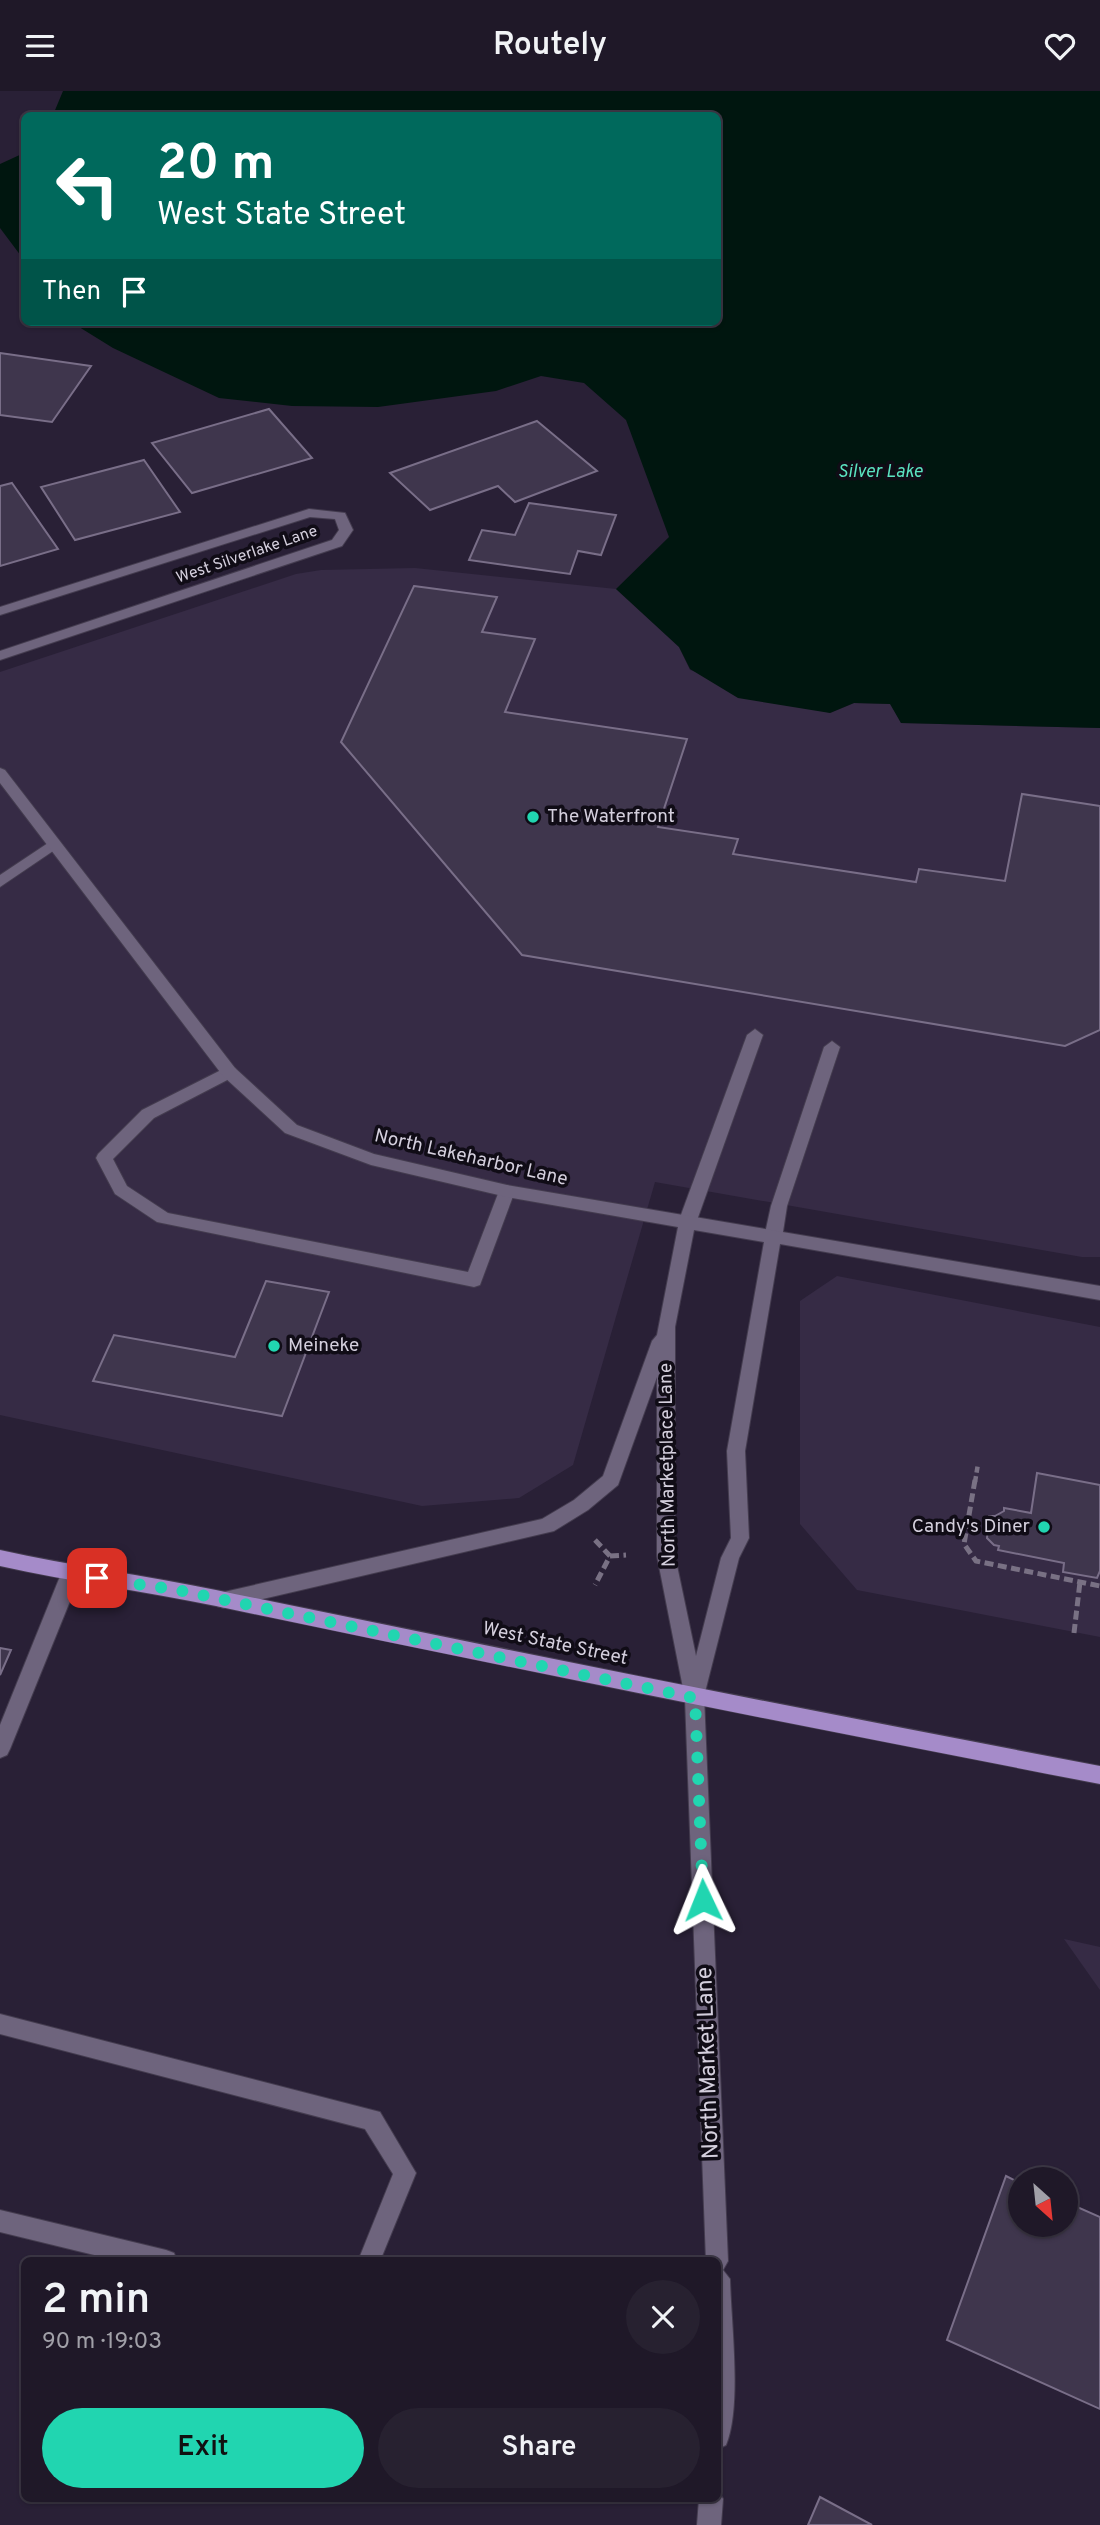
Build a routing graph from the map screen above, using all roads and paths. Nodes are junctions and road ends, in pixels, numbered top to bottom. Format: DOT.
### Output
graph roads {
  1 [pos="0,611"];
  2 [pos="0,656"];
  3 [pos="0,773"];
  4 [pos="54,844"];
  5 [pos="0,882"];
  6 [pos="755,1035"];
  7 [pos="832,1047"];
  8 [pos="229,1072"];
  9 [pos="507,1191"];
  10 [pos="687,1223"];
  11 [pos="773,1238"];
  12 [pos="1100,1293"];
  13 [pos="666,1327"];
  14 [pos="978,1464"];
  15 [pos="587,1531"];
  16 [pos="0,1558"];
  17 [pos="71,1574"];
  18 [pos="1080,1582"];
  19 [pos="595,1585"];
  20 [pos="1100,1586"];
  21 [pos="225,1600"];
  22 [pos="1074,1633"];
  23 [pos="695,1698"];
  24 [pos="0,1749"];
  25 [pos="1100,1775"];
  26 [pos="0,2024"];
  27 [pos="0,2221"];
  28 [pos="149,2257"];
  29 [pos="371,2257"];
  30 [pos="717,2257"];
  31 [pos="721,2364"];
  32 [pos="721,2404"];
  33 [pos="711,2502"];
  34 [pos="709,2525"];
  1 -- 2 [label="street, West Silverlake Lane"];
  3 -- 4 [label="street, North Lakeharbor Lane"];
  4 -- 5 [label="street"];
  4 -- 8 [label="street, North Lakeharbor Lane"];
  6 -- 10 [label="street, North Marketplace Lane"];
  7 -- 11 [label="street"];
  8 -- 9 [label="street, North Lakeharbor Lane"];
  8 -- 9 [label="street"];
  9 -- 10 [label="street, North Lakeharbor Lane"];
  10 -- 11 [label="street, North Lakeharbor Lane"];
  10 -- 13 [label="street, North Marketplace Lane"];
  11 -- 12 [label="street, North Lakeharbor Lane"];
  11 -- 23 [label="street"];
  13 -- 21 [label="street"];
  13 -- 23 [label="street, North Marketplace Lane"];
  14 -- 18 [label="path"];
  15 -- 19 [label="path"];
  16 -- 17 [label="main road, West State Street"];
  17 -- 21 [label="main road, West State Street"];
  17 -- 24 [label="street"];
  18 -- 20 [label="path"];
  18 -- 22 [label="path"];
  21 -- 23 [label="main road, West State Street"];
  23 -- 25 [label="main road, West State Street"];
  23 -- 30 [label="street, North Market Lane"];
  26 -- 29 [label="street"];
  27 -- 28 [label="street"];
  31 -- 32 [label="street"];
  33 -- 34 [label="street"];
}
